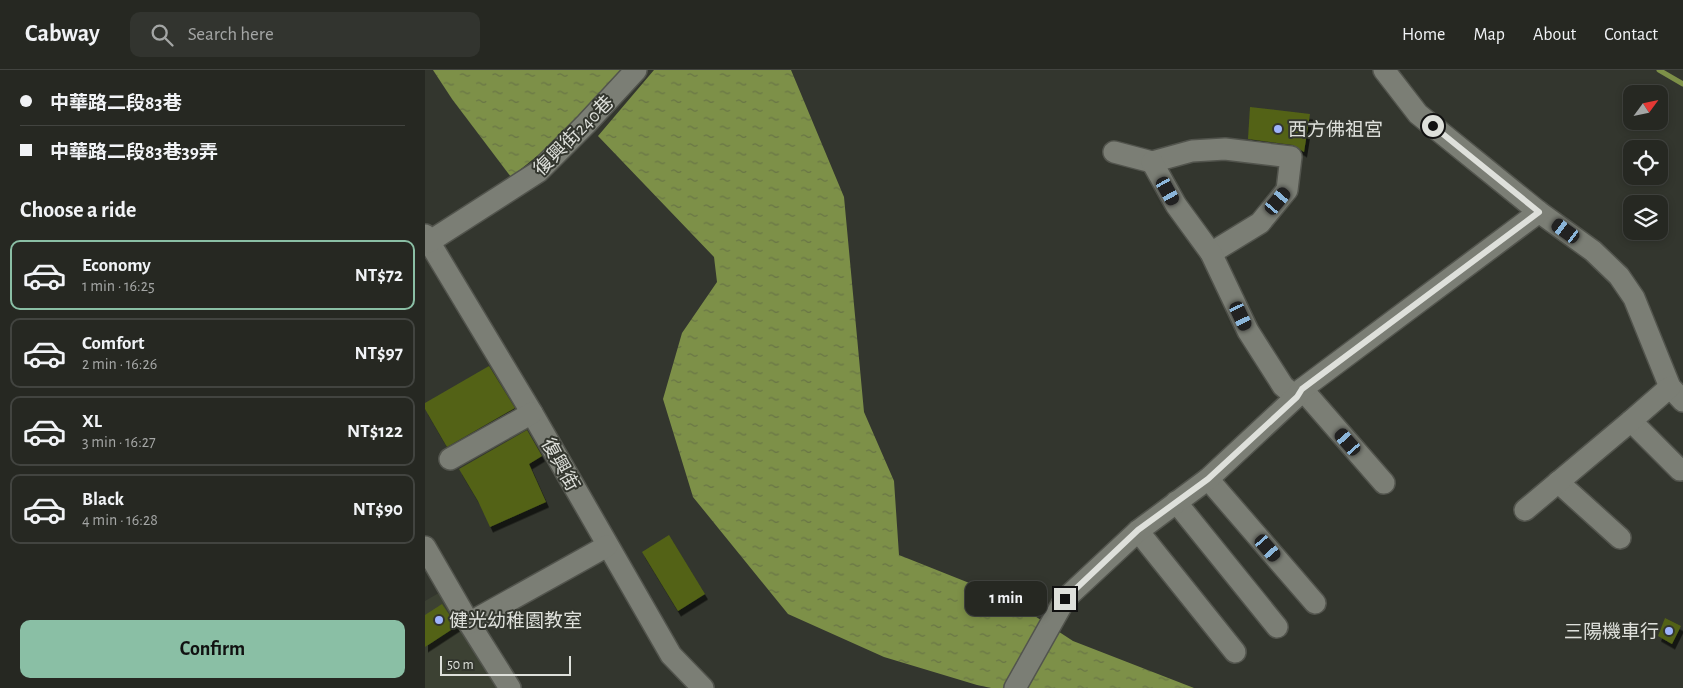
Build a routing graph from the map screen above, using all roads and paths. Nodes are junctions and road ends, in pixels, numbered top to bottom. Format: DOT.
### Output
graph roads {
  1 [pos="636,70"];
  2 [pos="1384,70"];
  3 [pos="1114,152"];
  4 [pos="1152,162"];
  5 [pos="1539,212"];
  6 [pos="427,238"];
  7 [pos="1211,253"];
  8 [pos="1299,393"];
  9 [pos="1676,394"];
  10 [pos="532,413"];
  11 [pos="1631,421"];
  12 [pos="450,459"];
  13 [pos="1680,470"];
  14 [pos="1208,479"];
  15 [pos="1383,482"];
  16 [pos="1558,482"];
  17 [pos="1176,502"];
  18 [pos="1525,510"];
  19 [pos="1138,530"];
  20 [pos="1620,538"];
  21 [pos="607,546"];
  22 [pos="425,547"];
  23 [pos="1315,603"];
  24 [pos="469,623"];
  25 [pos="1277,628"];
  26 [pos="1235,652"];
  27 [pos="1017,683"];
  28 [pos="510,688"];
  29 [pos="703,688"];
  1 -- 6 [label="street, 復興街240巷"];
  2 -- 5 [label="street"];
  3 -- 4 [label="street"];
  4 -- 7 [label="street"];
  4 -- 7 [label="street"];
  5 -- 8 [label="street"];
  5 -- 9 [label="street"];
  6 -- 10 [label="street, 復興街"];
  7 -- 8 [label="street"];
  8 -- 14 [label="street"];
  8 -- 15 [label="street"];
  9 -- 11 [label="street"];
  10 -- 12 [label="street"];
  10 -- 21 [label="street, 復興街"];
  11 -- 13 [label="street"];
  11 -- 16 [label="street"];
  14 -- 17 [label="street"];
  14 -- 23 [label="street"];
  16 -- 18 [label="street"];
  16 -- 20 [label="street"];
  17 -- 19 [label="street"];
  17 -- 25 [label="street"];
  19 -- 26 [label="street"];
  19 -- 27 [label="street"];
  21 -- 24 [label="street"];
  21 -- 29 [label="street, 復興街"];
  22 -- 24 [label="street"];
  24 -- 28 [label="street"];
}
